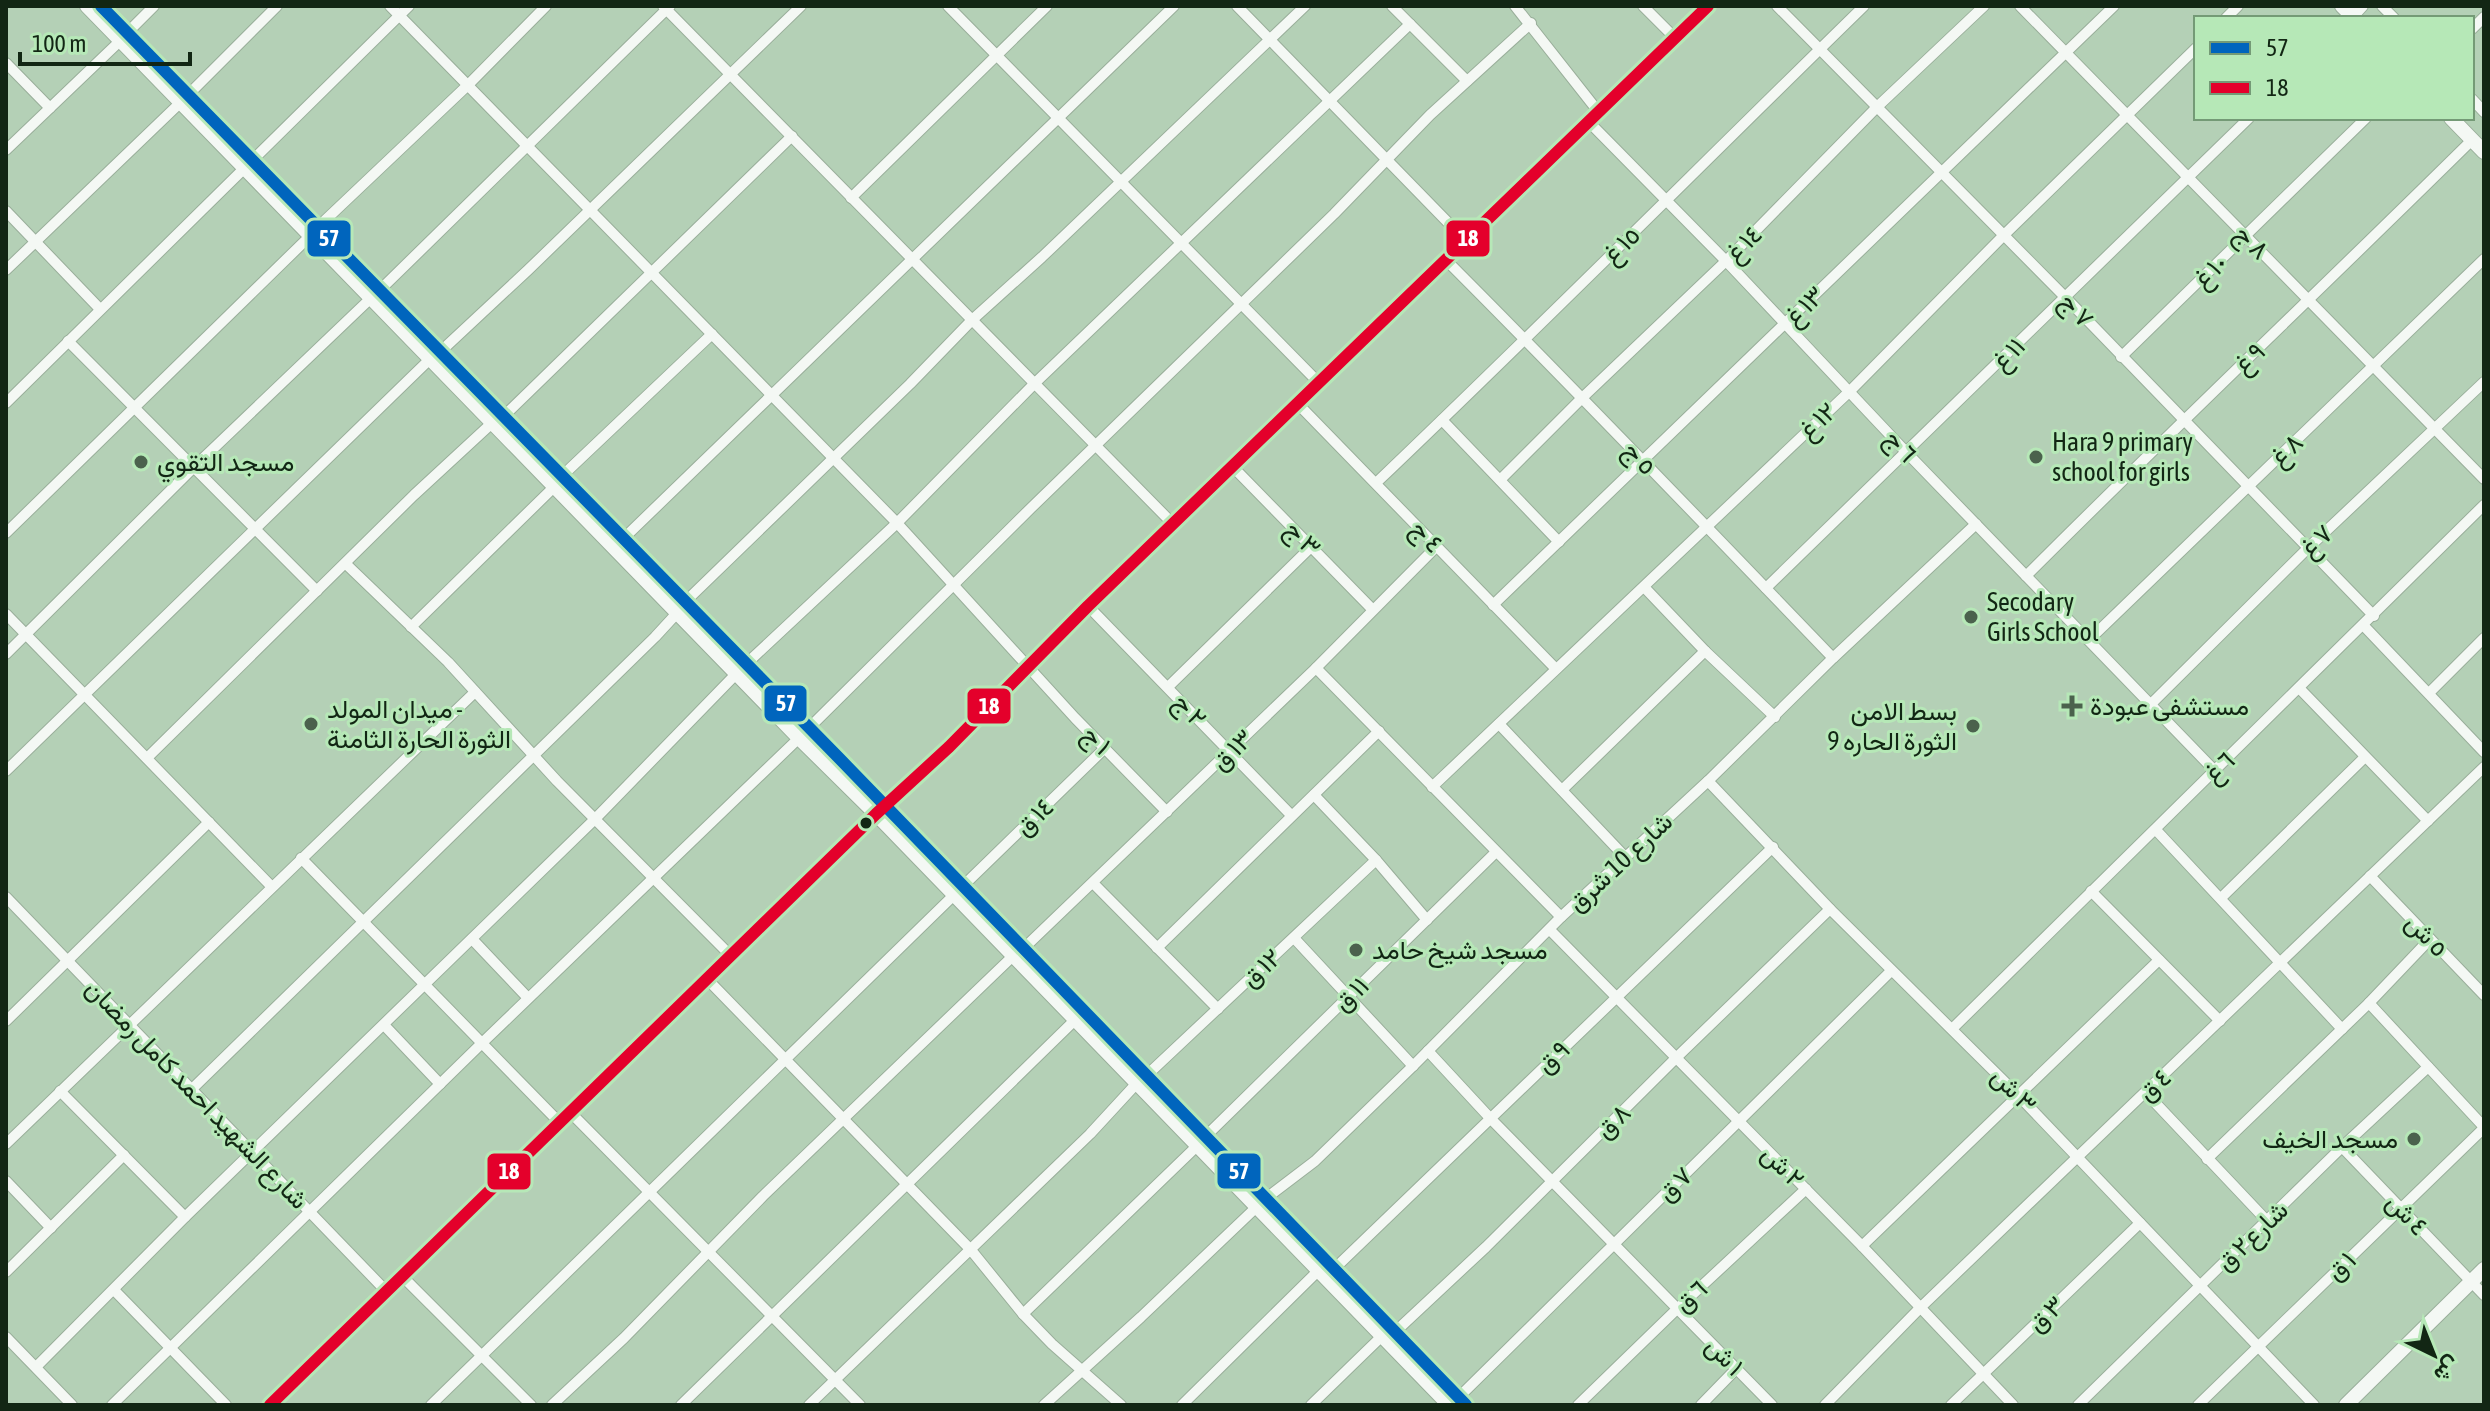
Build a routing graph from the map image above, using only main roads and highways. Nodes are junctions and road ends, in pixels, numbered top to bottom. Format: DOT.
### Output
graph roads {
  1 [pos="87,6"];
  2 [pos="101,6"];
  3 [pos="1708,6"];
  4 [pos="124,36"];
  5 [pos="2453,120"];
  6 [pos="2484,152"];
  7 [pos="558,481"];
  8 [pos="681,607"];
  9 [pos="880,810"];
  10 [pos="1018,953"];
  11 [pos="1142,1080"];
  12 [pos="1261,1203"];
  13 [pos="2484,1269"];
  14 [pos="1388,1334"];
  15 [pos="1449,1402"];
  16 [pos="270,1405"];
  17 [pos="2346,1405"];
  1 -- 4 [label="main road"];
  2 -- 4 [label="main road"];
  3 -- 9 [label="main road"];
  4 -- 7 [label="main road"];
  5 -- 6 [label="main road"];
  7 -- 8 [label="main road"];
  7 -- 8 [label="main road"];
  8 -- 9 [label="main road"];
  9 -- 10 [label="main road"];
  9 -- 16 [label="main road"];
  10 -- 11 [label="main road"];
  10 -- 11 [label="main road"];
  11 -- 12 [label="main road"];
  12 -- 14 [label="main road"];
  12 -- 14 [label="main road"];
  13 -- 17 [label="main road"];
  14 -- 15 [label="main road"];
}
